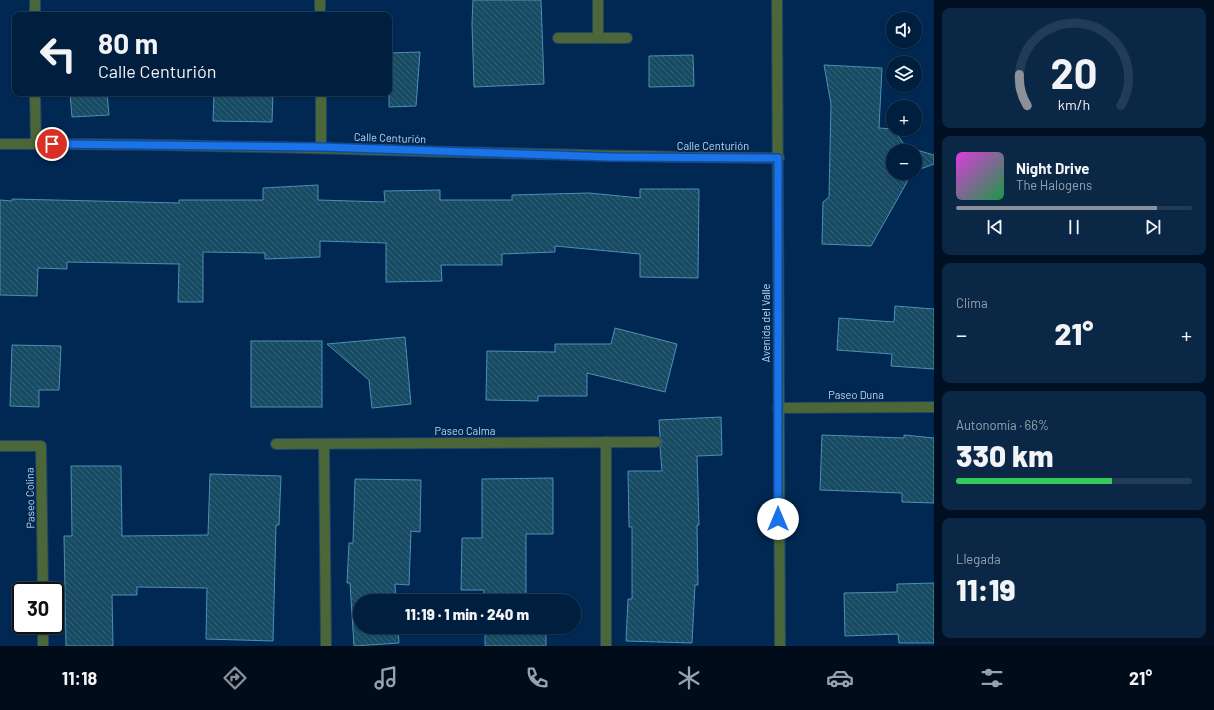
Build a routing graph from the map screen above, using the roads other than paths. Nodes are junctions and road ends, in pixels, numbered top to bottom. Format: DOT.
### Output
graph roads {
  1 [pos="35,0"];
  2 [pos="320,0"];
  3 [pos="598,0"];
  4 [pos="777,0"];
  5 [pos="35,12"];
  6 [pos="320,12"];
  7 [pos="558,38"];
  8 [pos="598,38"];
  9 [pos="627,38"];
  10 [pos="35,96"];
  11 [pos="321,96"];
  12 [pos="0,144"];
  13 [pos="36,144"];
  14 [pos="321,147"];
  15 [pos="778,158"];
  16 [pos="934,407"];
  17 [pos="778,408"];
  18 [pos="606,442"];
  19 [pos="656,442"];
  20 [pos="276,444"];
  21 [pos="324,444"];
  22 [pos="0,446"];
  23 [pos="43,582"];
  24 [pos="43,634"];
  25 [pos="44,646"];
  26 [pos="326,646"];
  27 [pos="606,646"];
  28 [pos="780,646"];
  1 -- 5 [label="street"];
  2 -- 6 [label="street"];
  3 -- 8 [label="street"];
  4 -- 15 [label="street, Avenida del Valle"];
  7 -- 8 [label="street"];
  8 -- 9 [label="street"];
  10 -- 13 [label="street"];
  11 -- 14 [label="street"];
  12 -- 13 [label="street, Calle Centurión"];
  13 -- 14 [label="street, Calle Centurión"];
  14 -- 15 [label="street, Calle Centurión"];
  15 -- 17 [label="street, Avenida del Valle"];
  16 -- 17 [label="street, Paseo Duna"];
  17 -- 28 [label="street, Avenida del Valle"];
  18 -- 19 [label="street, Paseo Calma"];
  18 -- 21 [label="street, Paseo Calma"];
  18 -- 27 [label="street"];
  20 -- 21 [label="street, Paseo Calma"];
  21 -- 26 [label="street"];
  22 -- 23 [label="street, Paseo Colina"];
  24 -- 25 [label="street"];
}
